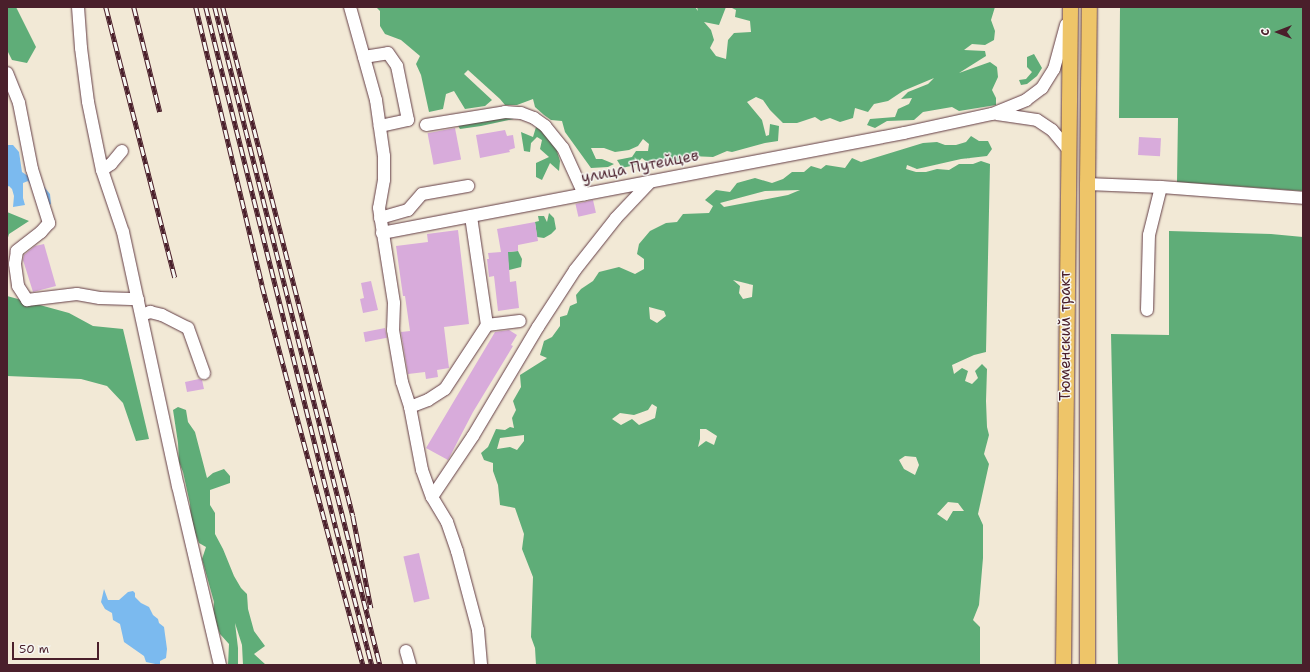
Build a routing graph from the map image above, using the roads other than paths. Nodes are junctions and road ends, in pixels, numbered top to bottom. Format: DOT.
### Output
graph roads {
  1 [pos="78,7"];
  2 [pos="350,7"];
  3 [pos="1070,7"];
  4 [pos="1089,7"];
  5 [pos="364,57"];
  6 [pos="7,73"];
  7 [pos="992,114"];
  8 [pos="426,125"];
  9 [pos="380,126"];
  10 [pos="1067,148"];
  11 [pos="122,150"];
  12 [pos="102,170"];
  13 [pos="650,182"];
  14 [pos="1087,184"];
  15 [pos="468,186"];
  16 [pos="1161,186"];
  17 [pos="584,194"];
  18 [pos="1303,198"];
  19 [pos="471,216"];
  20 [pos="380,218"];
  21 [pos="382,233"];
  22 [pos="138,299"];
  23 [pos="1147,310"];
  24 [pos="142,314"];
  25 [pos="520,321"];
  26 [pos="487,325"];
  27 [pos="204,373"];
  28 [pos="410,407"];
  29 [pos="432,498"];
  30 [pos="406,651"];
  31 [pos="220,665"];
  32 [pos="410,665"];
  33 [pos="481,665"];
  34 [pos="1063,665"];
  35 [pos="1087,665"];
  1 -- 12 [label="street"];
  2 -- 5 [label="street"];
  3 -- 7 [label="street"];
  3 -- 10 [label="main road, Тюменский тракт"];
  4 -- 14 [label="main road, Тюменский тракт"];
  5 -- 9 [label="street"];
  5 -- 9 [label="street"];
  6 -- 22 [label="street"];
  7 -- 10 [label="street"];
  7 -- 13 [label="street, улица Путейцев"];
  8 -- 17 [label="street"];
  9 -- 20 [label="street"];
  10 -- 34 [label="main road, Тюменский тракт"];
  11 -- 12 [label="street"];
  12 -- 22 [label="street"];
  13 -- 17 [label="street, улица Путейцев"];
  13 -- 29 [label="street"];
  14 -- 16 [label="street"];
  14 -- 35 [label="main road, Тюменский тракт"];
  15 -- 20 [label="street"];
  16 -- 18 [label="street"];
  16 -- 23 [label="street"];
  17 -- 19 [label="street, улица Путейцев"];
  19 -- 21 [label="street, улица Путейцев"];
  19 -- 26 [label="street"];
  20 -- 21 [label="street"];
  21 -- 28 [label="street"];
  22 -- 24 [label="street"];
  24 -- 27 [label="street"];
  24 -- 31 [label="street"];
  25 -- 26 [label="street"];
  26 -- 28 [label="street"];
  28 -- 29 [label="street"];
  29 -- 33 [label="street"];
  30 -- 32 [label="street"];
}
